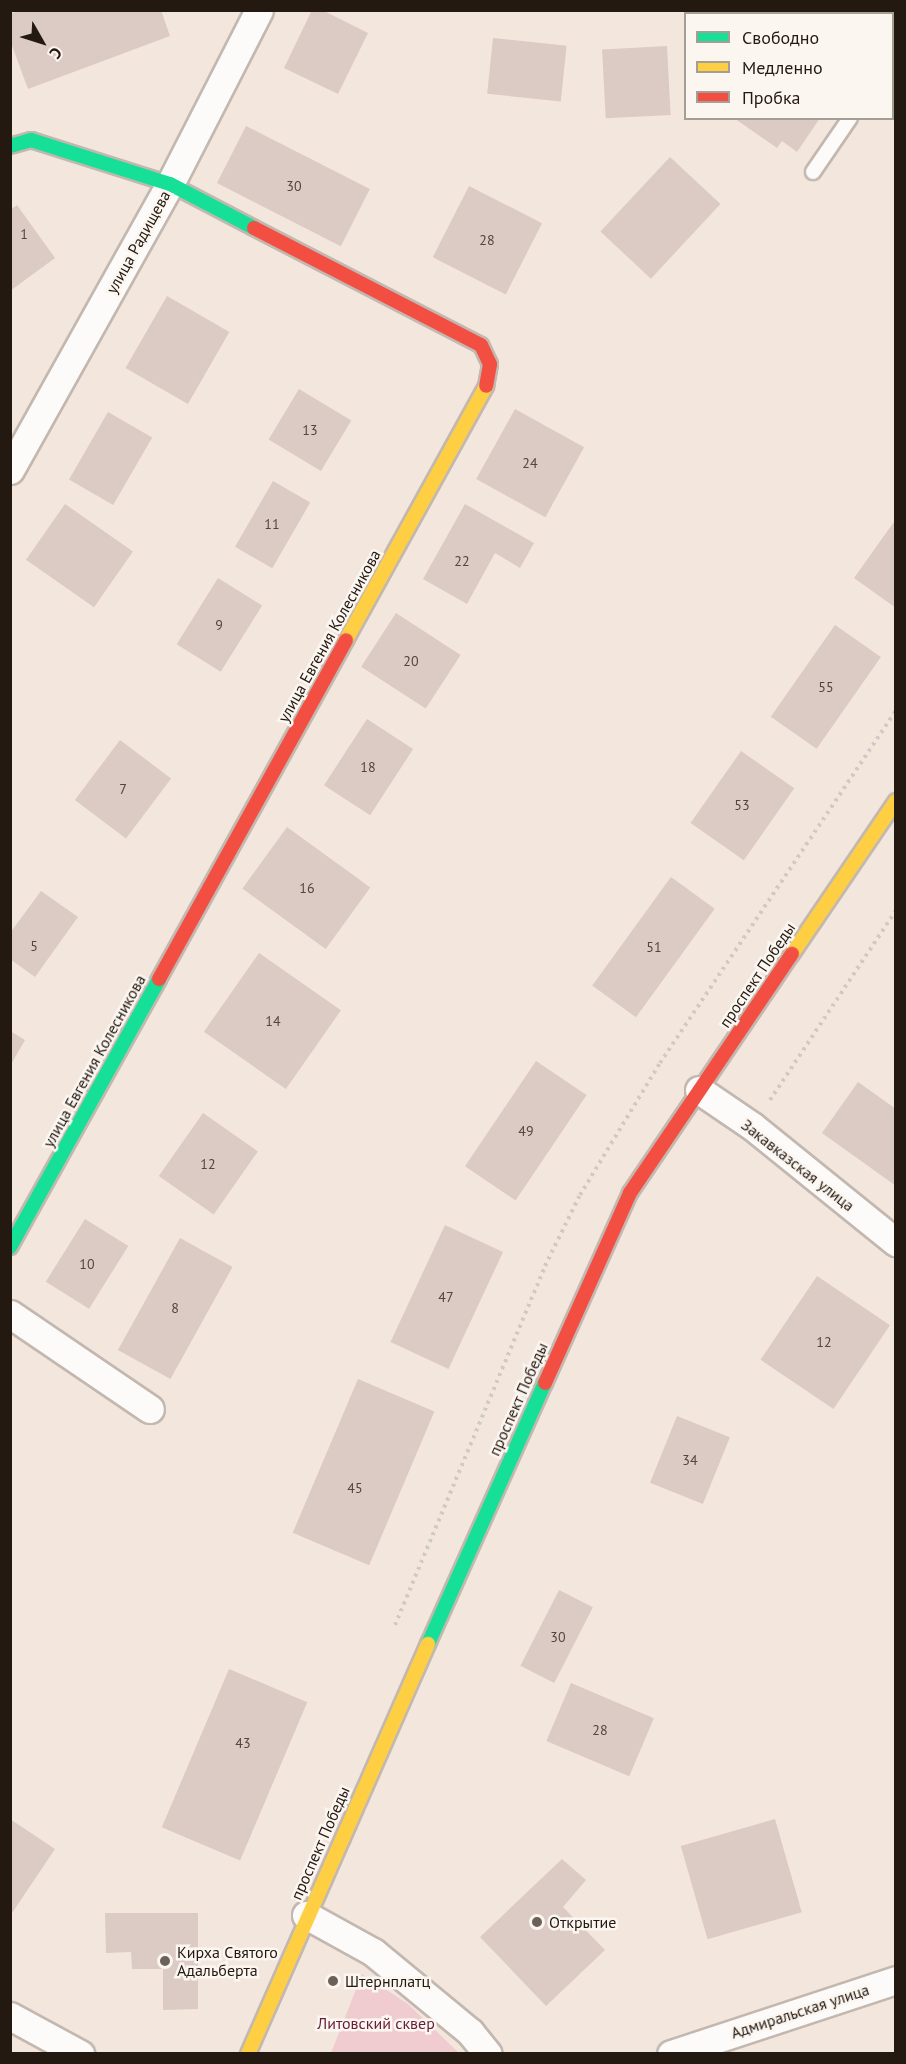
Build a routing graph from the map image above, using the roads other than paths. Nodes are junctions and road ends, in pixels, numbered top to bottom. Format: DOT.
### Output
graph roads {
  1 [pos="259,10"];
  2 [pos="849,120"];
  3 [pos="10,146"];
  4 [pos="813,172"];
  5 [pos="170,184"];
  6 [pos="10,470"];
  7 [pos="896,801"];
  8 [pos="699,1090"];
  9 [pos="896,1242"];
  10 [pos="10,1246"];
  11 [pos="10,1314"];
  12 [pos="150,1409"];
  13 [pos="306,1915"];
  14 [pos="896,1980"];
  15 [pos="10,2016"];
  16 [pos="80,2054"];
  17 [pos="248,2054"];
  18 [pos="488,2054"];
  19 [pos="671,2054"];
  1 -- 5 [label="street, улица Радищева"];
  2 -- 4 [label="lane"];
  3 -- 5 [label="street, улица Евгения Колесникова"];
  5 -- 6 [label="street, улица Радищева"];
  5 -- 10 [label="street, улица Евгения Колесникова"];
  7 -- 8 [label="street, проспект Победы"];
  8 -- 9 [label="street, Закавказская улица"];
  8 -- 13 [label="street, проспект Победы"];
  11 -- 12 [label="street"];
  13 -- 17 [label="street, проспект Победы"];
  13 -- 18 [label="street"];
  14 -- 19 [label="street, Адмиральская улица"];
  15 -- 16 [label="street"];
}
